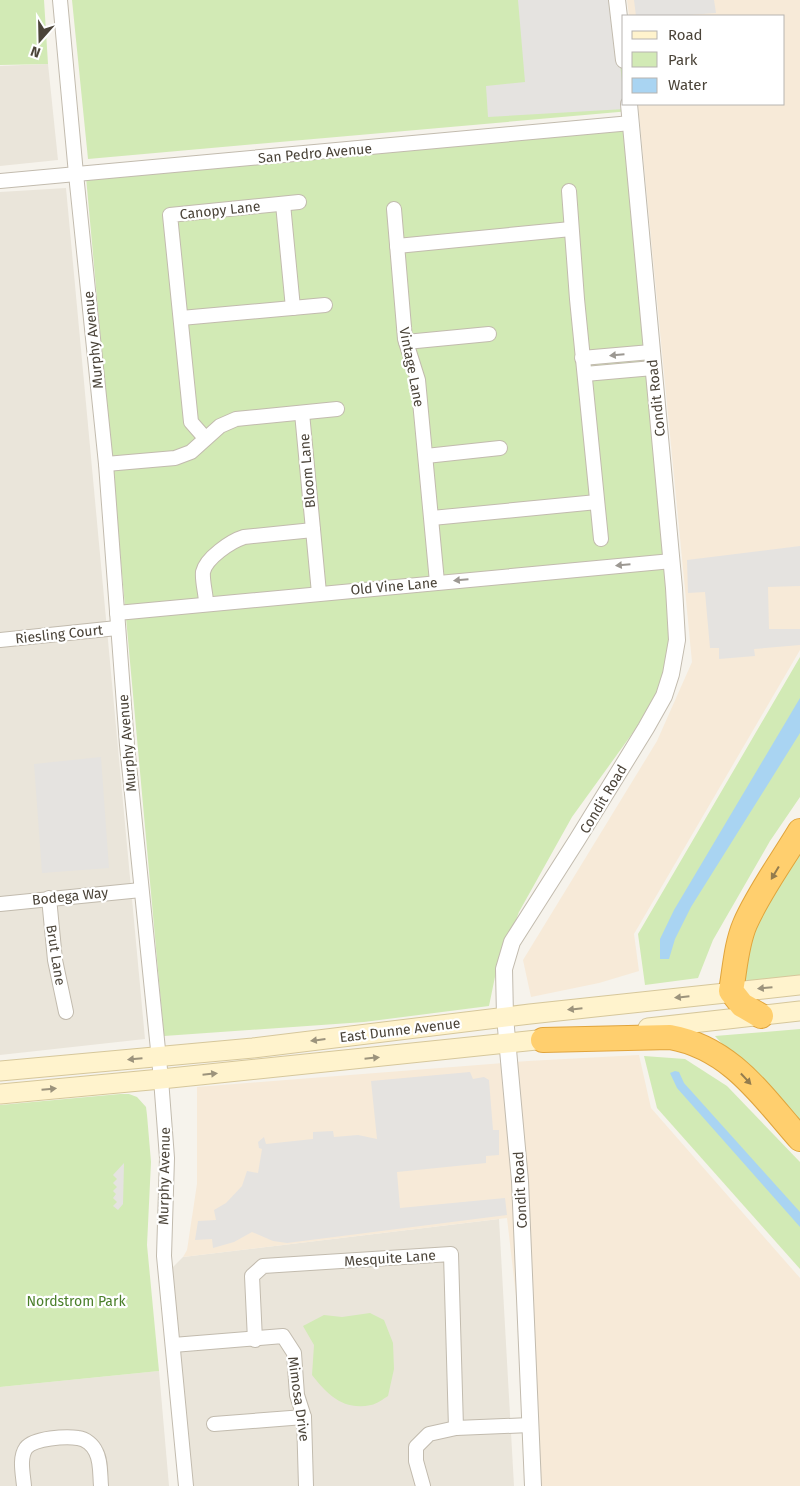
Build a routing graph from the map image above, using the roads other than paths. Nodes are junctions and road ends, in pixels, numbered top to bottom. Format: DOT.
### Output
graph roads {
  1 [pos="60,0"];
  2 [pos="617,0"];
  3 [pos="622,43"];
  4 [pos="629,105"];
  5 [pos="631,123"];
  6 [pos="76,174"];
  7 [pos="0,181"];
  8 [pos="568,191"];
  9 [pos="299,202"];
  10 [pos="283,204"];
  11 [pos="394,208"];
  12 [pos="572,229"];
  13 [pos="397,246"];
  14 [pos="325,305"];
  15 [pos="293,308"];
  16 [pos="181,318"];
  17 [pos="489,334"];
  18 [pos="406,342"];
  19 [pos="582,358"];
  20 [pos="652,360"];
  21 [pos="585,374"];
  22 [pos="337,409"];
  23 [pos="302,413"];
  24 [pos="205,438"];
  25 [pos="500,448"];
  26 [pos="426,456"];
  27 [pos="106,464"];
  28 [pos="597,502"];
  29 [pos="432,518"];
  30 [pos="313,530"];
  31 [pos="601,539"];
  32 [pos="672,561"];
  33 [pos="437,582"];
  34 [pos="319,593"];
  35 [pos="206,603"];
  36 [pos="117,613"];
  37 [pos="117,628"];
  38 [pos="0,640"];
  39 [pos="800,832"];
  40 [pos="141,890"];
  41 [pos="48,898"];
  42 [pos="0,904"];
  43 [pos="800,985"];
  44 [pos="731,991"];
  45 [pos="800,1011"];
  46 [pos="66,1012"];
  47 [pos="761,1016"];
  48 [pos="505,1017"];
  49 [pos="543,1040"];
  50 [pos="508,1044"];
  51 [pos="159,1057"];
  52 [pos="0,1071"];
  53 [pos="162,1080"];
  54 [pos="0,1094"];
  55 [pos="800,1139"];
  56 [pos="254,1340"];
  57 [pos="173,1346"];
  58 [pos="304,1417"];
  59 [pos="214,1424"];
  60 [pos="530,1425"];
  61 [pos="456,1428"];
  62 [pos="24,1486"];
  63 [pos="102,1486"];
  64 [pos="186,1486"];
  65 [pos="306,1486"];
  66 [pos="423,1486"];
  67 [pos="533,1486"];
  1 -- 6 [label="street, Murphy Avenue"];
  2 -- 3 [label="street"];
  4 -- 5 [label="street, Condit Road"];
  5 -- 6 [label="street, San Pedro Avenue"];
  5 -- 20 [label="street, Condit Road"];
  6 -- 7 [label="street, San Pedro Avenue"];
  6 -- 27 [label="street, Murphy Avenue"];
  8 -- 12 [label="street"];
  9 -- 10 [label="street, Canopy Lane"];
  10 -- 15 [label="street"];
  10 -- 16 [label="street, Canopy Lane"];
  11 -- 13 [label="street, Vintage Lane"];
  12 -- 13 [label="street"];
  12 -- 19 [label="street"];
  13 -- 18 [label="street, Vintage Lane"];
  14 -- 15 [label="street"];
  15 -- 16 [label="street"];
  16 -- 24 [label="street, Canopy Lane"];
  17 -- 18 [label="street"];
  18 -- 26 [label="street, Vintage Lane"];
  20 -- 19 [label="street, one-way"];
  19 -- 21 [label="street"];
  20 -- 21 [label="street"];
  20 -- 32 [label="street, Condit Road"];
  21 -- 28 [label="street"];
  22 -- 23 [label="street"];
  23 -- 24 [label="street"];
  23 -- 30 [label="street, Bloom Lane"];
  24 -- 27 [label="street"];
  25 -- 26 [label="street"];
  26 -- 29 [label="street, Vintage Lane"];
  27 -- 36 [label="street, Murphy Avenue"];
  28 -- 29 [label="street"];
  28 -- 31 [label="street"];
  29 -- 33 [label="street, Vintage Lane"];
  30 -- 34 [label="street, Bloom Lane"];
  30 -- 35 [label="street"];
  32 -- 33 [label="street, Old Vine Lane, one-way"];
  32 -- 48 [label="street, Condit Road"];
  33 -- 34 [label="street, Old Vine Lane"];
  34 -- 35 [label="street, Old Vine Lane"];
  35 -- 36 [label="street, Old Vine Lane"];
  36 -- 37 [label="street, Murphy Avenue"];
  37 -- 38 [label="street, Riesling Court"];
  37 -- 40 [label="street, Murphy Avenue"];
  39 -- 44 [label="highway, one-way"];
  40 -- 41 [label="street, Bodega Way"];
  40 -- 51 [label="street, Murphy Avenue"];
  41 -- 42 [label="street, Bodega Way"];
  41 -- 46 [label="street, Brut Lane"];
  43 -- 44 [label="main road, East Dunne Avenue, one-way"];
  44 -- 47 [label="highway"];
  44 -- 48 [label="main road, East Dunne Avenue, one-way"];
  45 -- 47 [label="main road, East Dunne Avenue"];
  47 -- 49 [label="main road, East Dunne Avenue"];
  48 -- 50 [label="street, Condit Road"];
  48 -- 51 [label="main road, East Dunne Avenue, one-way"];
  49 -- 50 [label="main road, East Dunne Avenue"];
  49 -- 55 [label="highway, one-way"];
  53 -- 50 [label="main road, East Dunne Avenue, one-way"];
  50 -- 60 [label="street, Condit Road"];
  51 -- 52 [label="main road, East Dunne Avenue, one-way"];
  51 -- 53 [label="street, Murphy Avenue"];
  54 -- 53 [label="main road, East Dunne Avenue, one-way"];
  53 -- 57 [label="street, Murphy Avenue"];
  56 -- 57 [label="street, Mimosa Drive"];
  56 -- 58 [label="street, Mimosa Drive"];
  56 -- 61 [label="street, Mesquite Lane"];
  57 -- 64 [label="street, Murphy Avenue"];
  58 -- 59 [label="street"];
  58 -- 65 [label="street, Mimosa Drive"];
  60 -- 61 [label="street"];
  60 -- 67 [label="street, Condit Road"];
  61 -- 66 [label="street"];
  62 -- 63 [label="street"];
}
